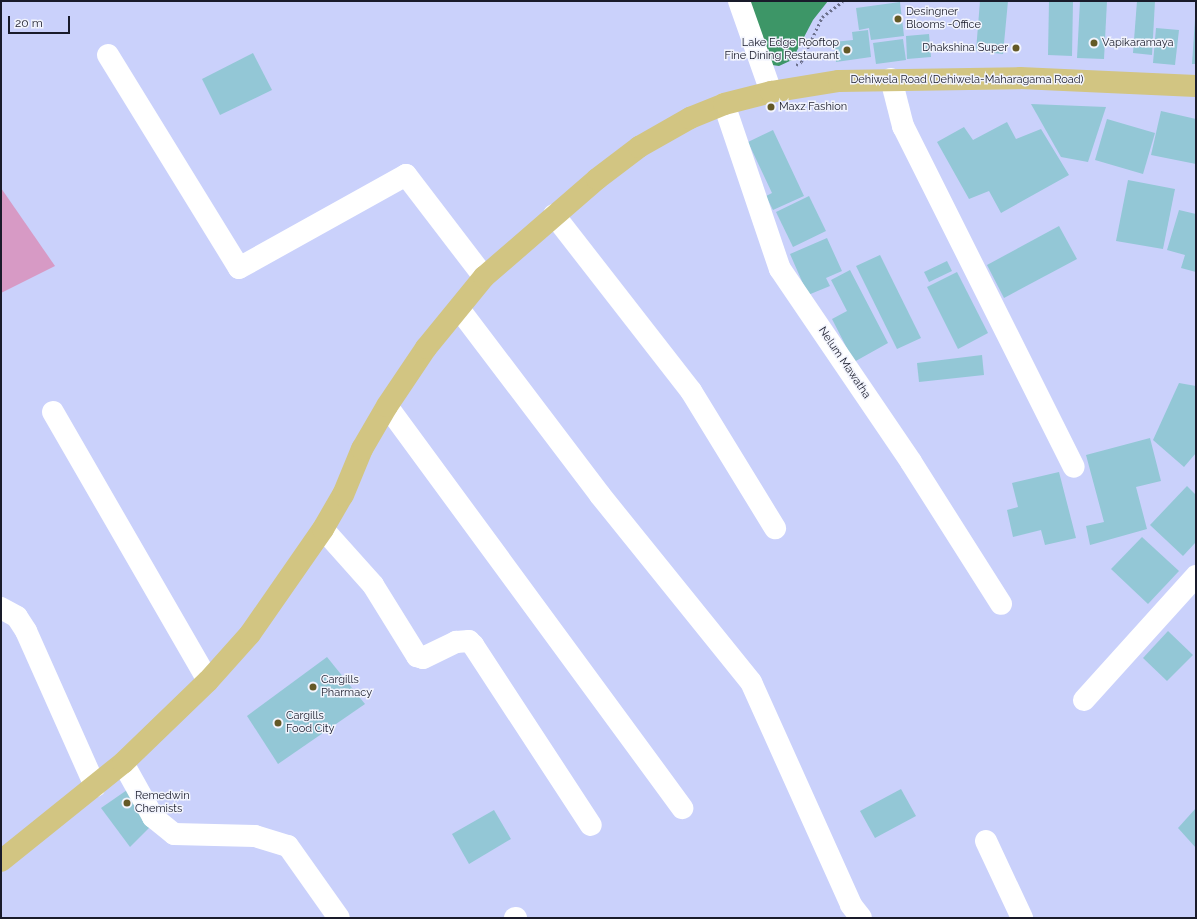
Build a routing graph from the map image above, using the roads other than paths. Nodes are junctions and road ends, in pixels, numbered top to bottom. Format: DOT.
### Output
graph roads {
  1 [pos="739,1"];
  2 [pos="108,55"];
  3 [pos="891,79"];
  4 [pos="1196,86"];
  5 [pos="769,87"];
  6 [pos="724,104"];
  7 [pos="554,215"];
  8 [pos="484,277"];
  9 [pos="459,310"];
  10 [pos="387,406"];
  11 [pos="53,412"];
  12 [pos="1074,467"];
  13 [pos="775,528"];
  14 [pos="323,529"];
  15 [pos="1196,576"];
  16 [pos="1001,604"];
  17 [pos="1,608"];
  18 [pos="208,681"];
  19 [pos="1084,700"];
  20 [pos="124,764"];
  21 [pos="95,786"];
  22 [pos="682,808"];
  23 [pos="591,825"];
  24 [pos="986,841"];
  25 [pos="1,861"];
  26 [pos="339,918"];
  27 [pos="861,918"];
  28 [pos="1022,918"];
  1 -- 5 [label="street"];
  2 -- 8 [label="street"];
  3 -- 4 [label="main road, Dehiwela Road (Dehiwela-Maharagama Road)"];
  3 -- 5 [label="main road, Dehiwela Road (Dehiwela-Maharagama Road)"];
  3 -- 12 [label="street"];
  5 -- 6 [label="main road, Dehiwela Road (Dehiwela-Maharagama Road)"];
  6 -- 7 [label="main road, Dehiwela Road (Dehiwela-Maharagama Road)"];
  6 -- 16 [label="street, Nelum Mawatha"];
  7 -- 8 [label="main road, Dehiwela Road (Dehiwela-Maharagama Road)"];
  7 -- 13 [label="street"];
  8 -- 9 [label="main road, Dehiwela Road (Dehiwela-Maharagama Road)"];
  9 -- 10 [label="main road, Dehiwela Road (Dehiwela-Maharagama Road)"];
  9 -- 27 [label="street"];
  10 -- 14 [label="main road, Dehiwela Road (Dehiwela-Maharagama Road)"];
  10 -- 22 [label="street"];
  11 -- 18 [label="street"];
  14 -- 18 [label="main road, Dehiwela Road (Dehiwela-Maharagama Road)"];
  14 -- 23 [label="street"];
  15 -- 19 [label="street"];
  17 -- 21 [label="street"];
  18 -- 20 [label="main road, Dehiwela Road (Dehiwela-Maharagama Road)"];
  20 -- 21 [label="main road, Dehiwela Road (Dehiwela-Maharagama Road)"];
  20 -- 26 [label="street"];
  21 -- 25 [label="main road, Dehiwela Road (Dehiwela-Maharagama Road)"];
  24 -- 28 [label="street"];
}
